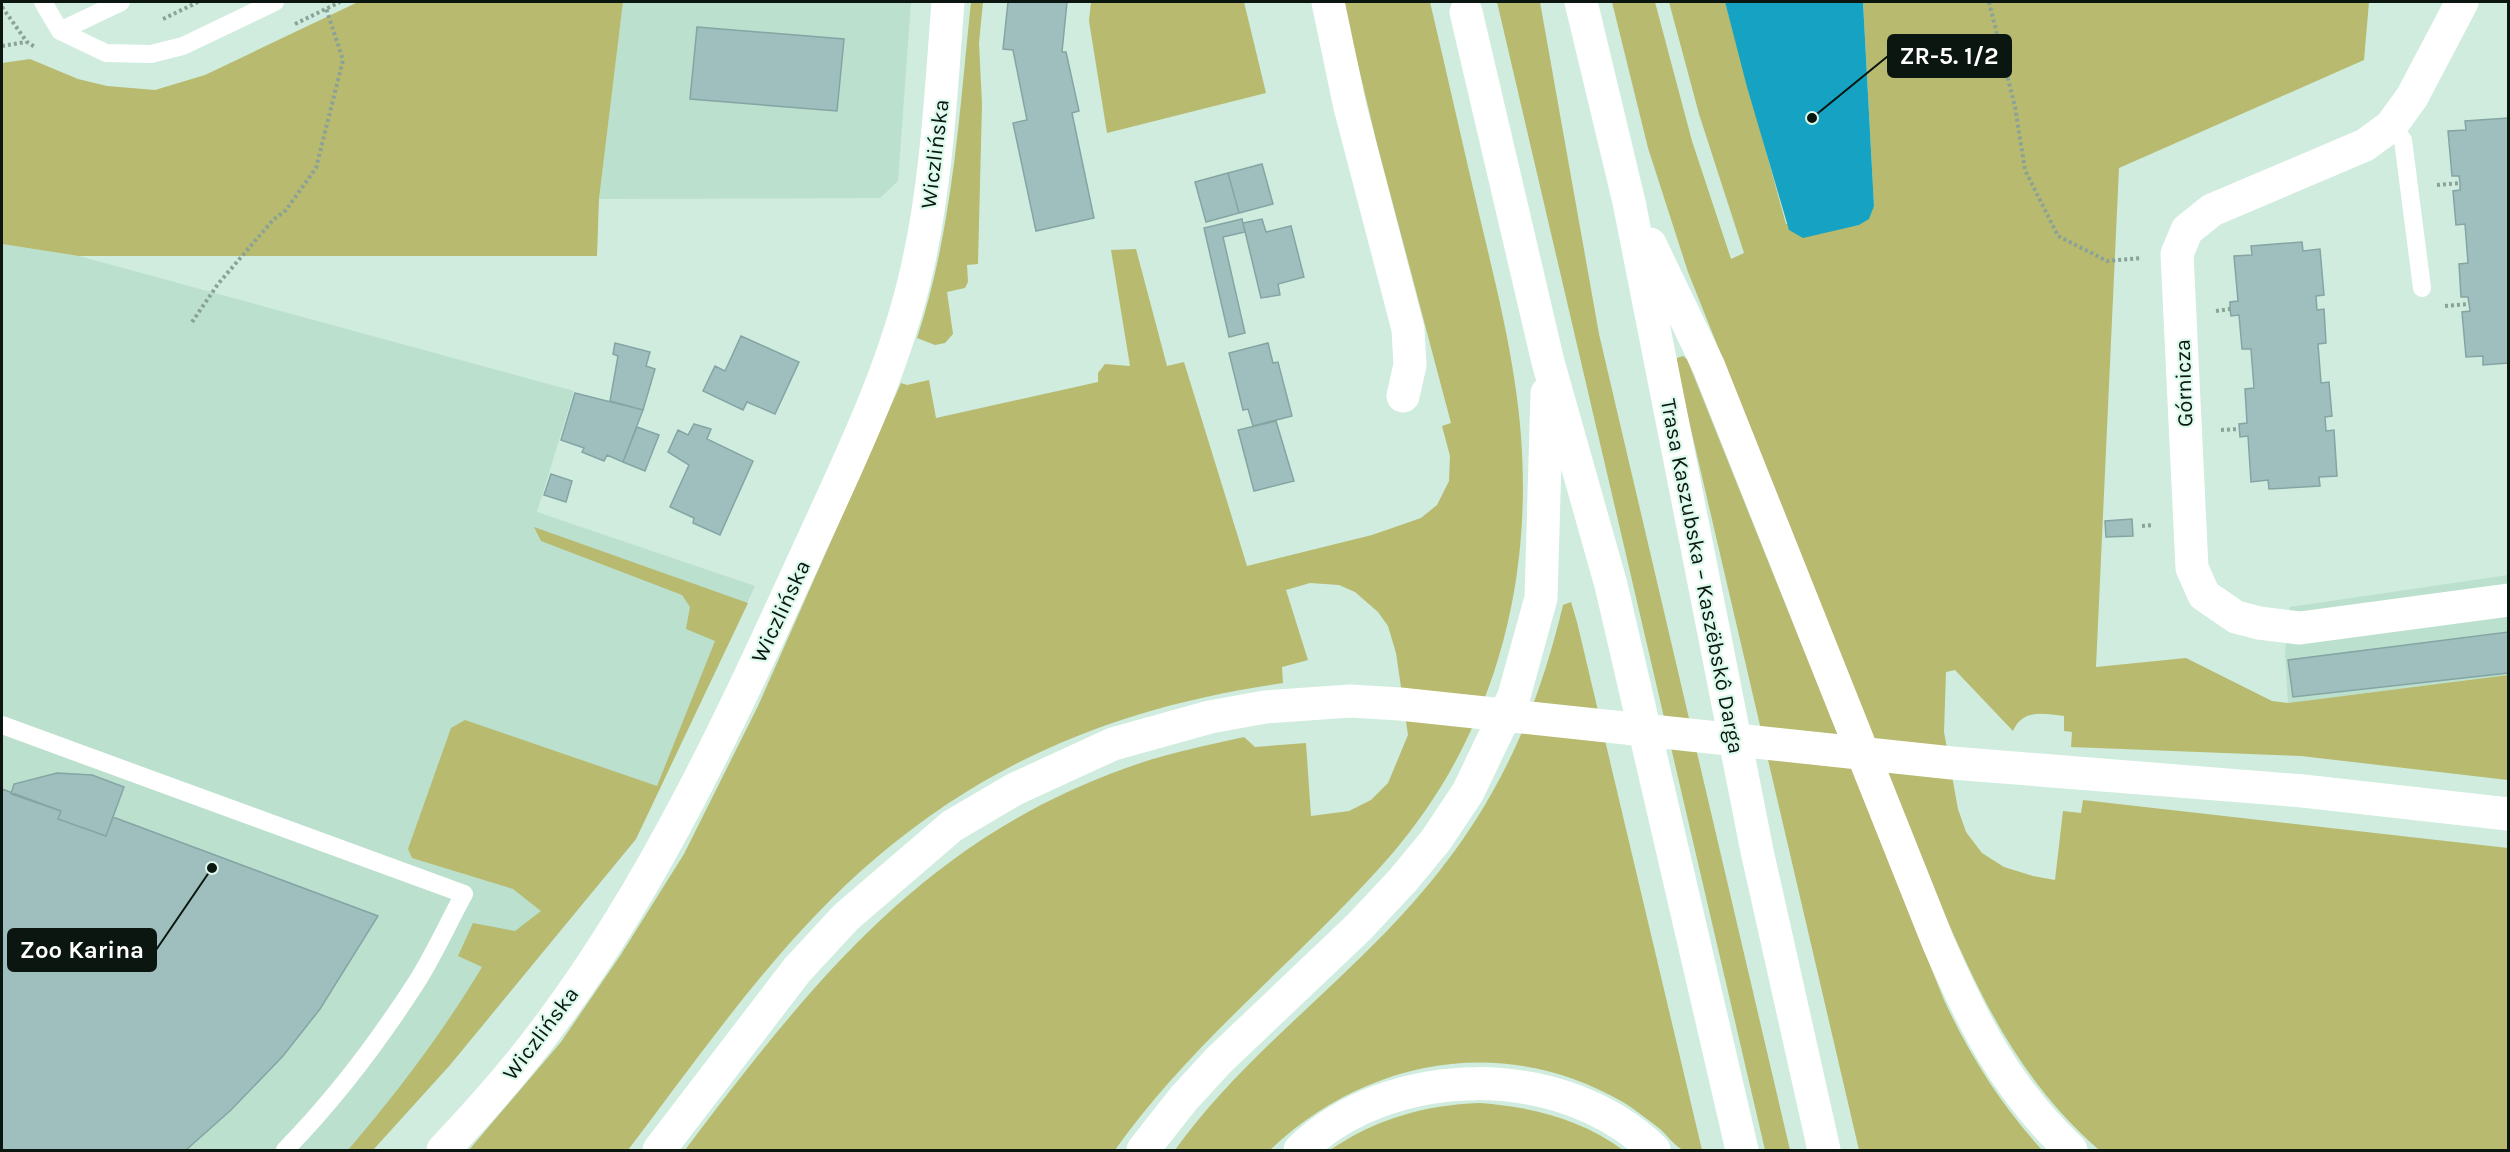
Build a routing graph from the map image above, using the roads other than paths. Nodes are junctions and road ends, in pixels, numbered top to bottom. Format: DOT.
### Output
graph roads {
  1 [pos="43,2"];
  2 [pos="121,2"];
  3 [pos="274,2"];
  4 [pos="948,2"];
  5 [pos="1328,2"];
  6 [pos="1581,2"];
  7 [pos="2462,2"];
  8 [pos="1466,12"];
  9 [pos="60,31"];
  10 [pos="2391,126"];
  11 [pos="1629,202"];
  12 [pos="2422,288"];
  13 [pos="1548,362"];
  14 [pos="1403,396"];
  15 [pos="2508,600"];
  16 [pos="2,725"];
  17 [pos="2508,814"];
  18 [pos="285,1150"];
  19 [pos="443,1150"];
  20 [pos="659,1150"];
  21 [pos="1143,1150"];
  22 [pos="1299,1150"];
  23 [pos="1654,1150"];
  24 [pos="1742,1150"];
  25 [pos="1824,1150"];
  26 [pos="2071,1150"];
  1 -- 9 [label="lane"];
  2 -- 9 [label="lane"];
  3 -- 9 [label="lane"];
  4 -- 19 [label="main road, Wiczlińska"];
  5 -- 14 [label="main road"];
  6 -- 11 [label="main road, Trasa Kaszubska – Kaszëbskô Darga"];
  7 -- 10 [label="main road, Górnicza"];
  8 -- 13 [label="main road"];
  10 -- 12 [label="lane"];
  10 -- 15 [label="main road, Górnicza"];
  11 -- 25 [label="main road, Trasa Kaszubska – Kaszëbskô Darga"];
  11 -- 26 [label="main road"];
  13 -- 21 [label="main road"];
  13 -- 24 [label="main road"];
  16 -- 18 [label="lane"];
  17 -- 20 [label="main road"];
  22 -- 23 [label="main road"];
}
